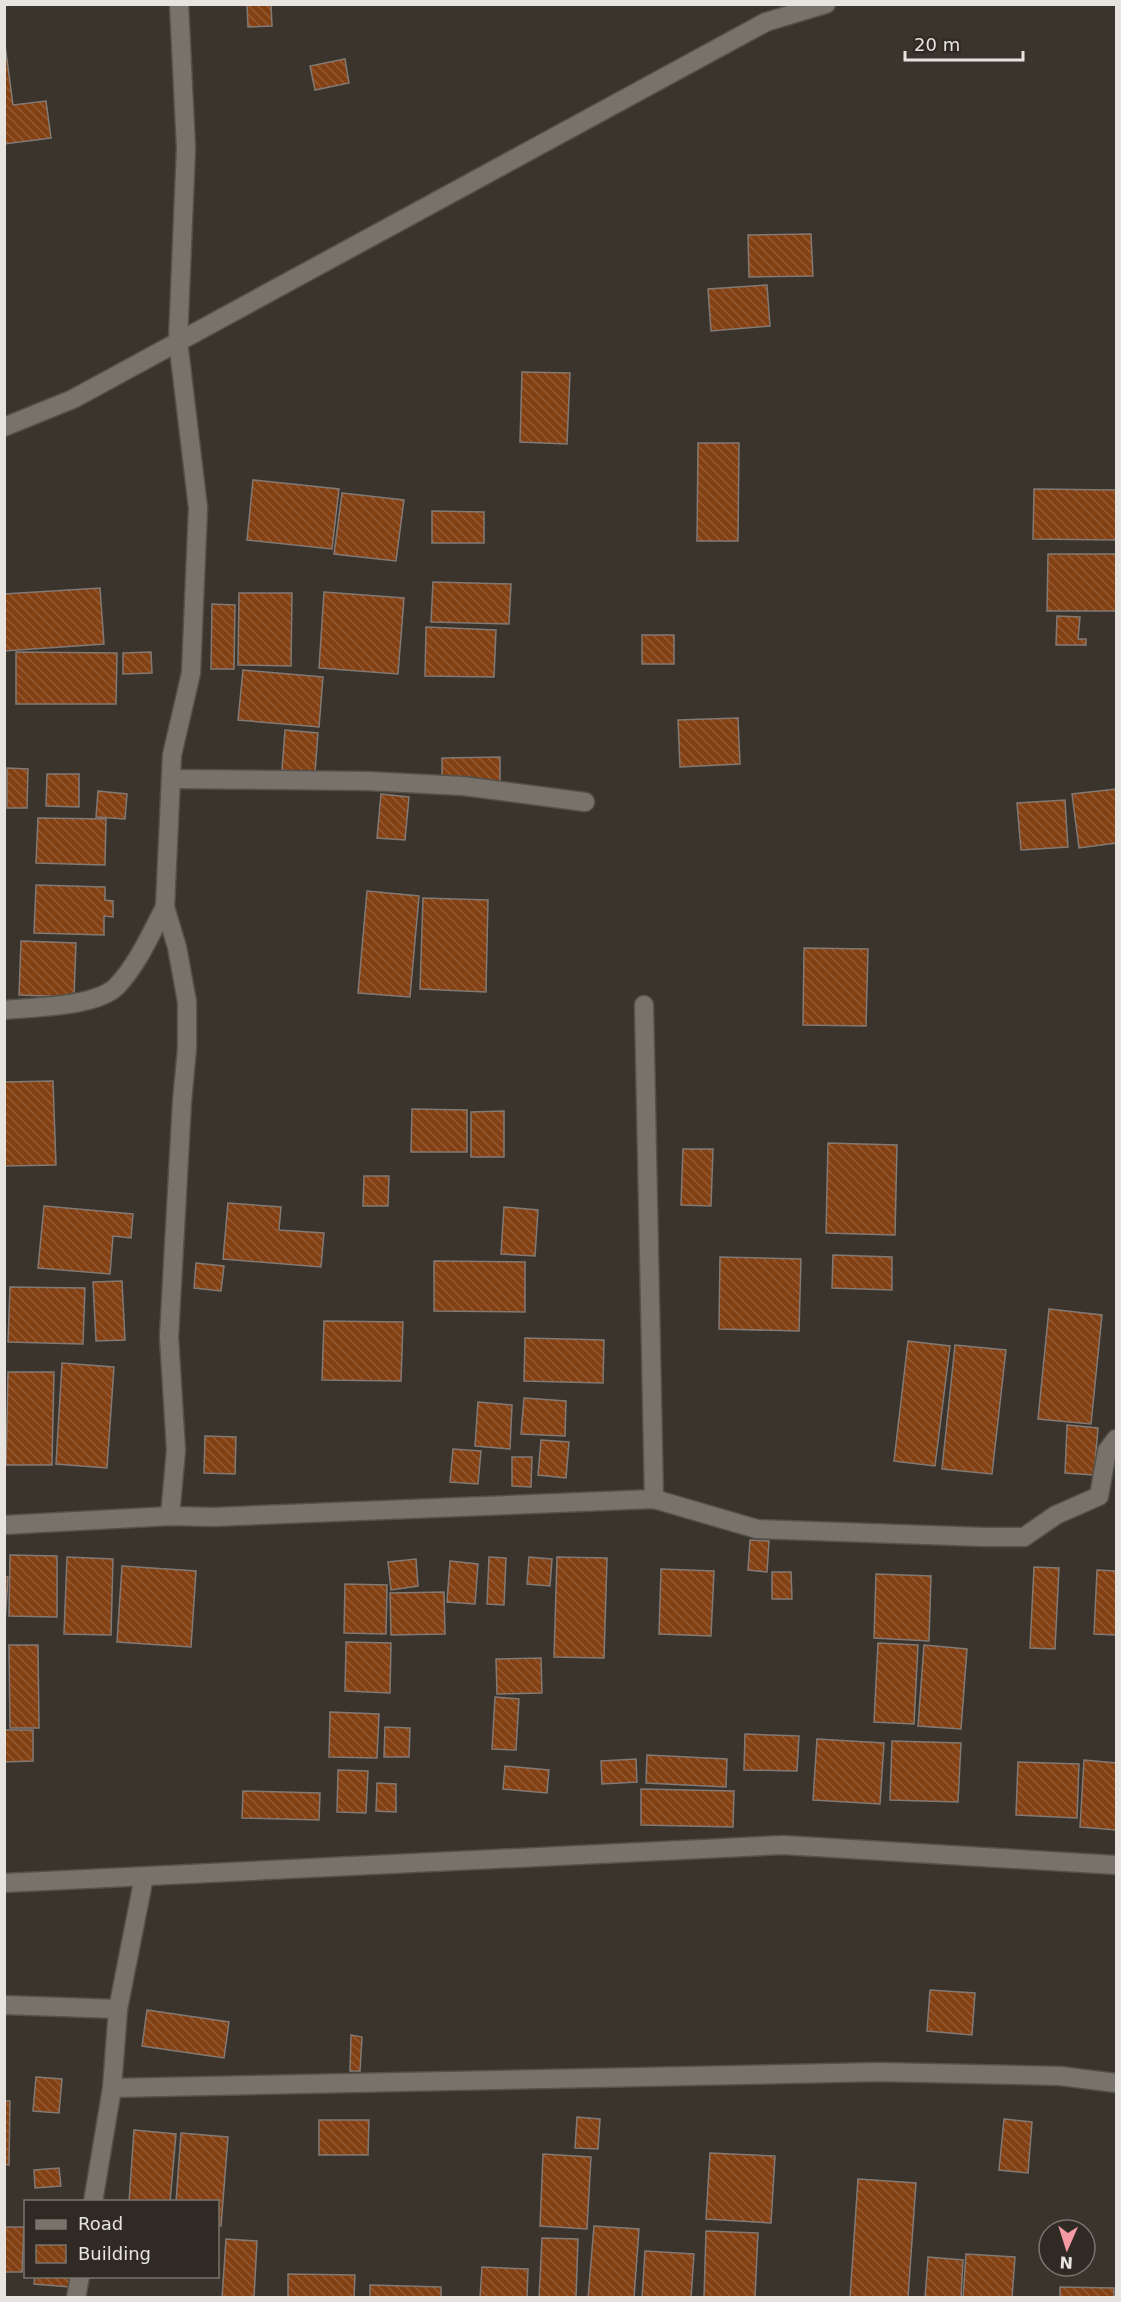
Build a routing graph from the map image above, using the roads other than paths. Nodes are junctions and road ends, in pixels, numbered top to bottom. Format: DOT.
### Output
graph roads {
  1 [pos="178,4"];
  2 [pos="826,4"];
  3 [pos="178,341"];
  4 [pos="4,427"];
  5 [pos="171,779"];
  6 [pos="585,802"];
  7 [pos="165,906"];
  8 [pos="644,1005"];
  9 [pos="4,1010"];
  10 [pos="1116,1439"];
  11 [pos="654,1499"];
  12 [pos="170,1516"];
  13 [pos="4,1525"];
  14 [pos="1116,1865"];
  15 [pos="144,1877"];
  16 [pos="4,1882"];
  17 [pos="4,2005"];
  18 [pos="118,2009"];
  19 [pos="1116,2083"];
  20 [pos="112,2088"];
  21 [pos="93,2200"];
  22 [pos="80,2278"];
  23 [pos="76,2298"];
  1 -- 3 [label="street"];
  2 -- 3 [label="street"];
  3 -- 4 [label="street"];
  3 -- 5 [label="street"];
  5 -- 6 [label="street"];
  5 -- 7 [label="street"];
  7 -- 9 [label="street"];
  7 -- 12 [label="street"];
  8 -- 11 [label="street"];
  10 -- 11 [label="street"];
  11 -- 12 [label="street"];
  12 -- 13 [label="street"];
  14 -- 15 [label="street"];
  15 -- 16 [label="street"];
  15 -- 18 [label="street"];
  17 -- 18 [label="street"];
  18 -- 20 [label="street"];
  19 -- 20 [label="street"];
  20 -- 21 [label="street"];
  22 -- 23 [label="street"];
}
